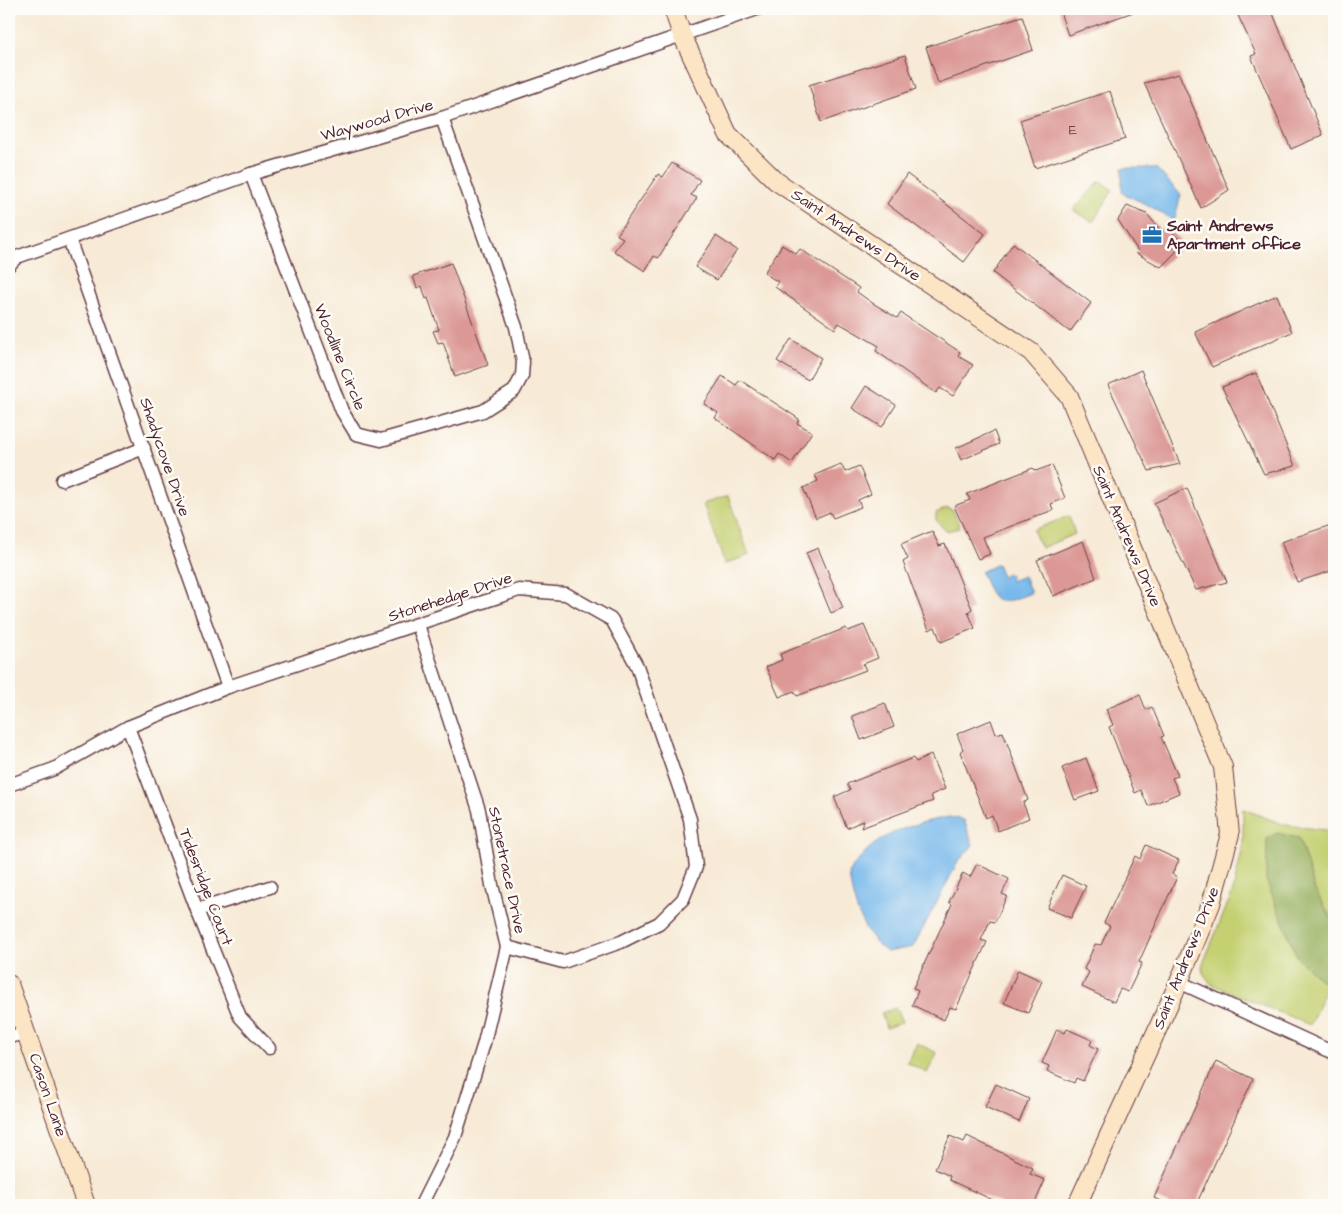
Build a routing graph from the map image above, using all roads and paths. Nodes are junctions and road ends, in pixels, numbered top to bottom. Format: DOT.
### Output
graph roads {
  1 [pos="673,9"];
  2 [pos="757,9"];
  3 [pos="682,35"];
  4 [pos="442,118"];
  5 [pos="251,174"];
  6 [pos="70,239"];
  7 [pos="9,265"];
  8 [pos="144,448"];
  9 [pos="62,480"];
  10 [pos="418,625"];
  11 [pos="228,687"];
  12 [pos="128,727"];
  13 [pos="9,785"];
  14 [pos="270,887"];
  15 [pos="197,910"];
  16 [pos="507,947"];
  17 [pos="1179,982"];
  18 [pos="9,984"];
  19 [pos="19,1024"];
  20 [pos="9,1037"];
  21 [pos="269,1048"];
  22 [pos="1334,1053"];
  23 [pos="86,1205"];
  24 [pos="421,1205"];
  25 [pos="1078,1205"];
  1 -- 3 [label="street, Saint Andrews Drive"];
  2 -- 3 [label="street, Waywood Drive"];
  3 -- 4 [label="street, Waywood Drive"];
  3 -- 17 [label="street, Saint Andrews Drive"];
  4 -- 5 [label="street, Waywood Drive"];
  4 -- 5 [label="street, Woodline Circle"];
  5 -- 6 [label="street, Waywood Drive"];
  6 -- 7 [label="street, Waywood Drive"];
  6 -- 8 [label="street, Shadycove Drive"];
  8 -- 9 [label="street"];
  8 -- 11 [label="street, Shadycove Drive"];
  10 -- 11 [label="street, Stonehedge Drive"];
  10 -- 16 [label="street, Stonetrace Drive"];
  10 -- 16 [label="street, Stonehedge Drive"];
  11 -- 12 [label="street, Stonehedge Drive"];
  12 -- 13 [label="street, Stonehedge Drive"];
  12 -- 15 [label="street, Tidesridge Court"];
  14 -- 15 [label="street"];
  15 -- 21 [label="street, Tidesridge Court"];
  16 -- 24 [label="street, Stonetrace Drive"];
  17 -- 22 [label="street"];
  17 -- 25 [label="street, Saint Andrews Drive"];
  18 -- 19 [label="street, Cason Lane"];
  19 -- 20 [label="street"];
  19 -- 23 [label="street, Cason Lane"];
}
